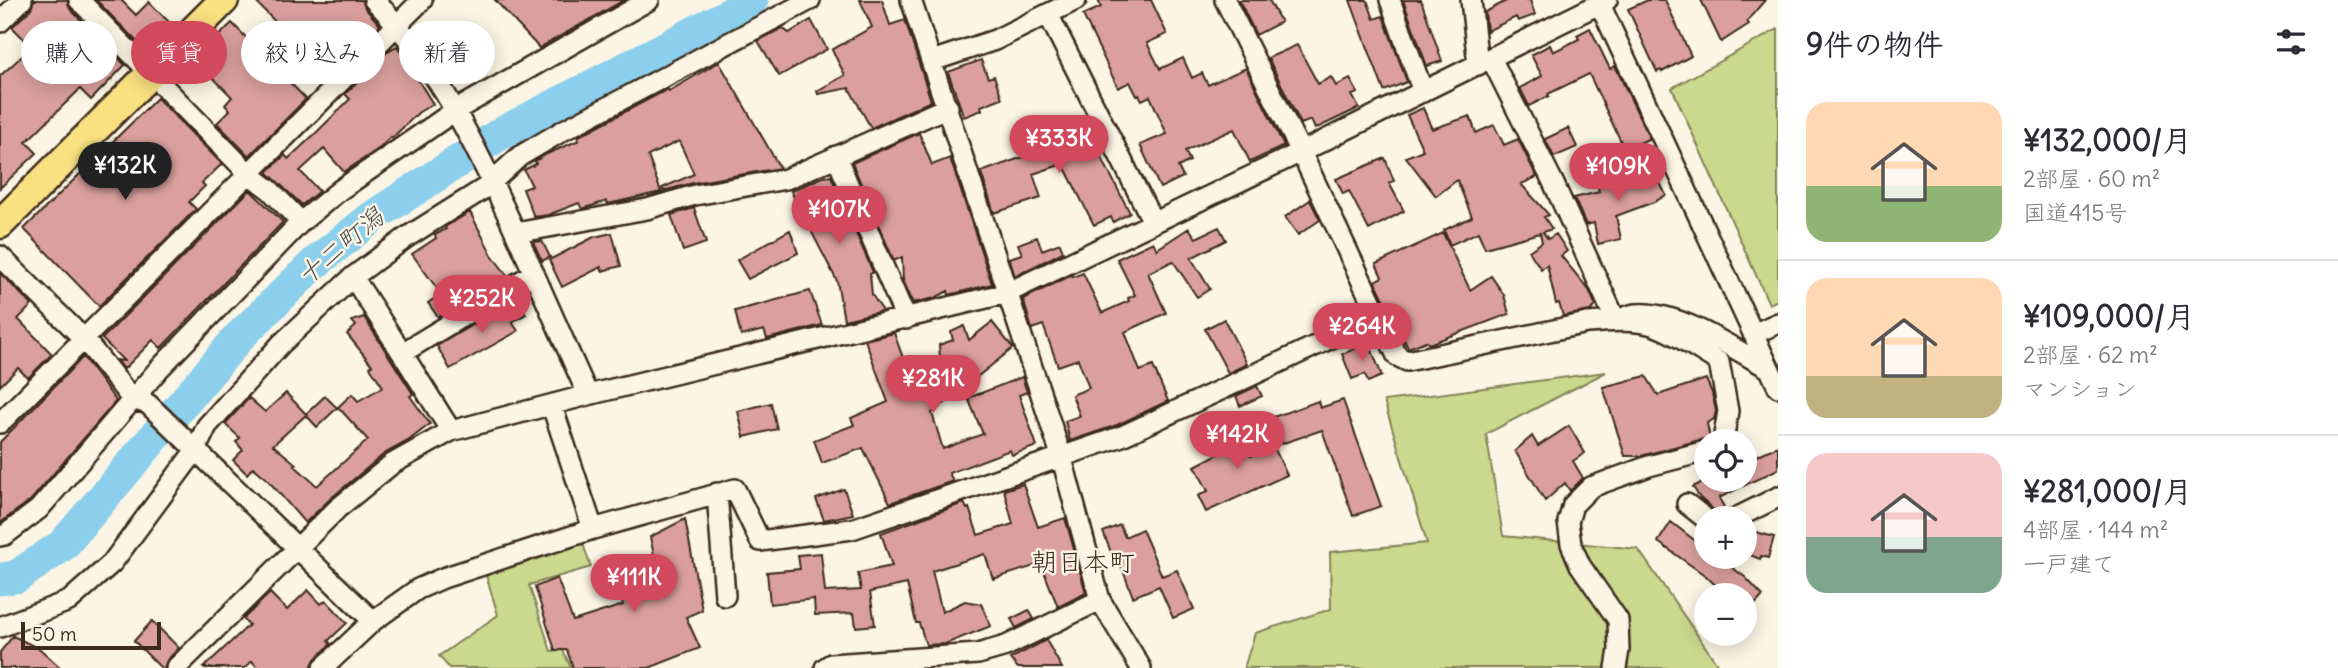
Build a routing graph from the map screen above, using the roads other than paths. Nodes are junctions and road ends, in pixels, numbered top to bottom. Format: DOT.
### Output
graph roads {
  1 [pos="22,0"];
  2 [pos="79,0"];
  3 [pos="224,0"];
  4 [pos="374,0"];
  5 [pos="422,0"];
  6 [pos="649,0"];
  7 [pos="810,0"];
  8 [pos="911,0"];
  9 [pos="1076,0"];
  10 [pos="1225,0"];
  11 [pos="1390,0"];
  12 [pos="1471,0"];
  13 [pos="1602,1"];
  14 [pos="1048,14"];
  15 [pos="203,21"];
  16 [pos="0,22"];
  17 [pos="397,23"];
  18 [pos="131,53"];
  19 [pos="932,61"];
  20 [pos="1484,61"];
  21 [pos="140,84"];
  22 [pos="162,84"];
  23 [pos="1423,92"];
  24 [pos="948,107"];
  25 [pos="460,117"];
  26 [pos="1301,152"];
  27 [pos="836,156"];
  28 [pos="249,174"];
  29 [pos="490,178"];
  30 [pos="301,222"];
  31 [pos="1153,222"];
  32 [pos="0,224"];
  33 [pos="516,233"];
  34 [pos="0,256"];
  35 [pos="534,273"];
  36 [pos="353,278"];
  37 [pos="1007,293"];
  38 [pos="1379,316"];
  39 [pos="906,319"];
  40 [pos="1616,321"];
  41 [pos="1778,323"];
  42 [pos="1754,334"];
  43 [pos="84,339"];
  44 [pos="402,353"];
  45 [pos="1774,378"];
  46 [pos="588,395"];
  47 [pos="140,402"];
  48 [pos="552,406"];
  49 [pos="0,423"];
  50 [pos="1725,429"];
  51 [pos="451,431"];
  52 [pos="190,446"];
  53 [pos="1694,454"];
  54 [pos="1061,455"];
  55 [pos="717,493"];
  56 [pos="1778,497"];
  57 [pos="1687,504"];
  58 [pos="1757,508"];
  59 [pos="1694,510"];
  60 [pos="593,529"];
  61 [pos="0,536"];
  62 [pos="300,548"];
  63 [pos="725,596"];
  64 [pos="1100,600"];
  65 [pos="373,621"];
  66 [pos="0,627"];
  67 [pos="176,668"];
  68 [pos="323,668"];
  69 [pos="825,668"];
  70 [pos="1140,668"];
  71 [pos="1616,668"];
  1 -- 16 [label="street"];
  2 -- 18 [label="street"];
  3 -- 15 [label="highway"];
  4 -- 17 [label="street"];
  5 -- 17 [label="street"];
  6 -- 25 [label="street"];
  7 -- 29 [label="street"];
  8 -- 19 [label="street"];
  9 -- 14 [label="street"];
  10 -- 26 [label="street"];
  11 -- 23 [label="street"];
  12 -- 20 [label="street"];
  13 -- 20 [label="street"];
  13 -- 42 [label="street"];
  14 -- 19 [label="street"];
  14 -- 31 [label="street"];
  17 -- 25 [label="street"];
  17 -- 28 [label="street"];
  19 -- 24 [label="street"];
  20 -- 23 [label="street"];
  20 -- 40 [label="street"];
  21 -- 32 [label="highway"];
  22 -- 28 [label="street"];
  23 -- 26 [label="street"];
  24 -- 27 [label="street"];
  24 -- 37 [label="street"];
  25 -- 29 [label="street"];
  25 -- 30 [label="street"];
  26 -- 31 [label="street"];
  26 -- 38 [label="street"];
  27 -- 33 [label="street"];
  27 -- 39 [label="street"];
  28 -- 30 [label="street"];
  28 -- 43 [label="street"];
  29 -- 33 [label="street"];
  29 -- 36 [label="street"];
  30 -- 47 [label="street"];
  31 -- 37 [label="street"];
  33 -- 35 [label="street"];
  34 -- 43 [label="street"];
  35 -- 44 [label="street"];
  35 -- 46 [label="street"];
  36 -- 44 [label="street"];
  36 -- 52 [label="street"];
  37 -- 39 [label="street"];
  37 -- 54 [label="street"];
  38 -- 40 [label="street"];
  38 -- 54 [label="street"];
  39 -- 46 [label="street"];
  40 -- 45 [label="street"];
  40 -- 50 [label="street"];
  41 -- 42 [label="street"];
  42 -- 45 [label="street"];
  43 -- 47 [label="street"];
  43 -- 49 [label="street"];
  44 -- 51 [label="street"];
  46 -- 48 [label="street"];
  47 -- 52 [label="street"];
  47 -- 61 [label="street"];
  48 -- 51 [label="street"];
  48 -- 60 [label="street"];
  51 -- 62 [label="street"];
  52 -- 62 [label="street"];
  52 -- 66 [label="street"];
  53 -- 71 [label="street"];
  54 -- 55 [label="street"];
  54 -- 64 [label="street"];
  55 -- 60 [label="street"];
  55 -- 63 [label="street"];
  56 -- 58 [label="street"];
  57 -- 59 [label="street"];
  60 -- 65 [label="street"];
  62 -- 65 [label="street"];
  62 -- 67 [label="street"];
  64 -- 69 [label="street"];
  64 -- 70 [label="street"];
  65 -- 68 [label="street"];
}
